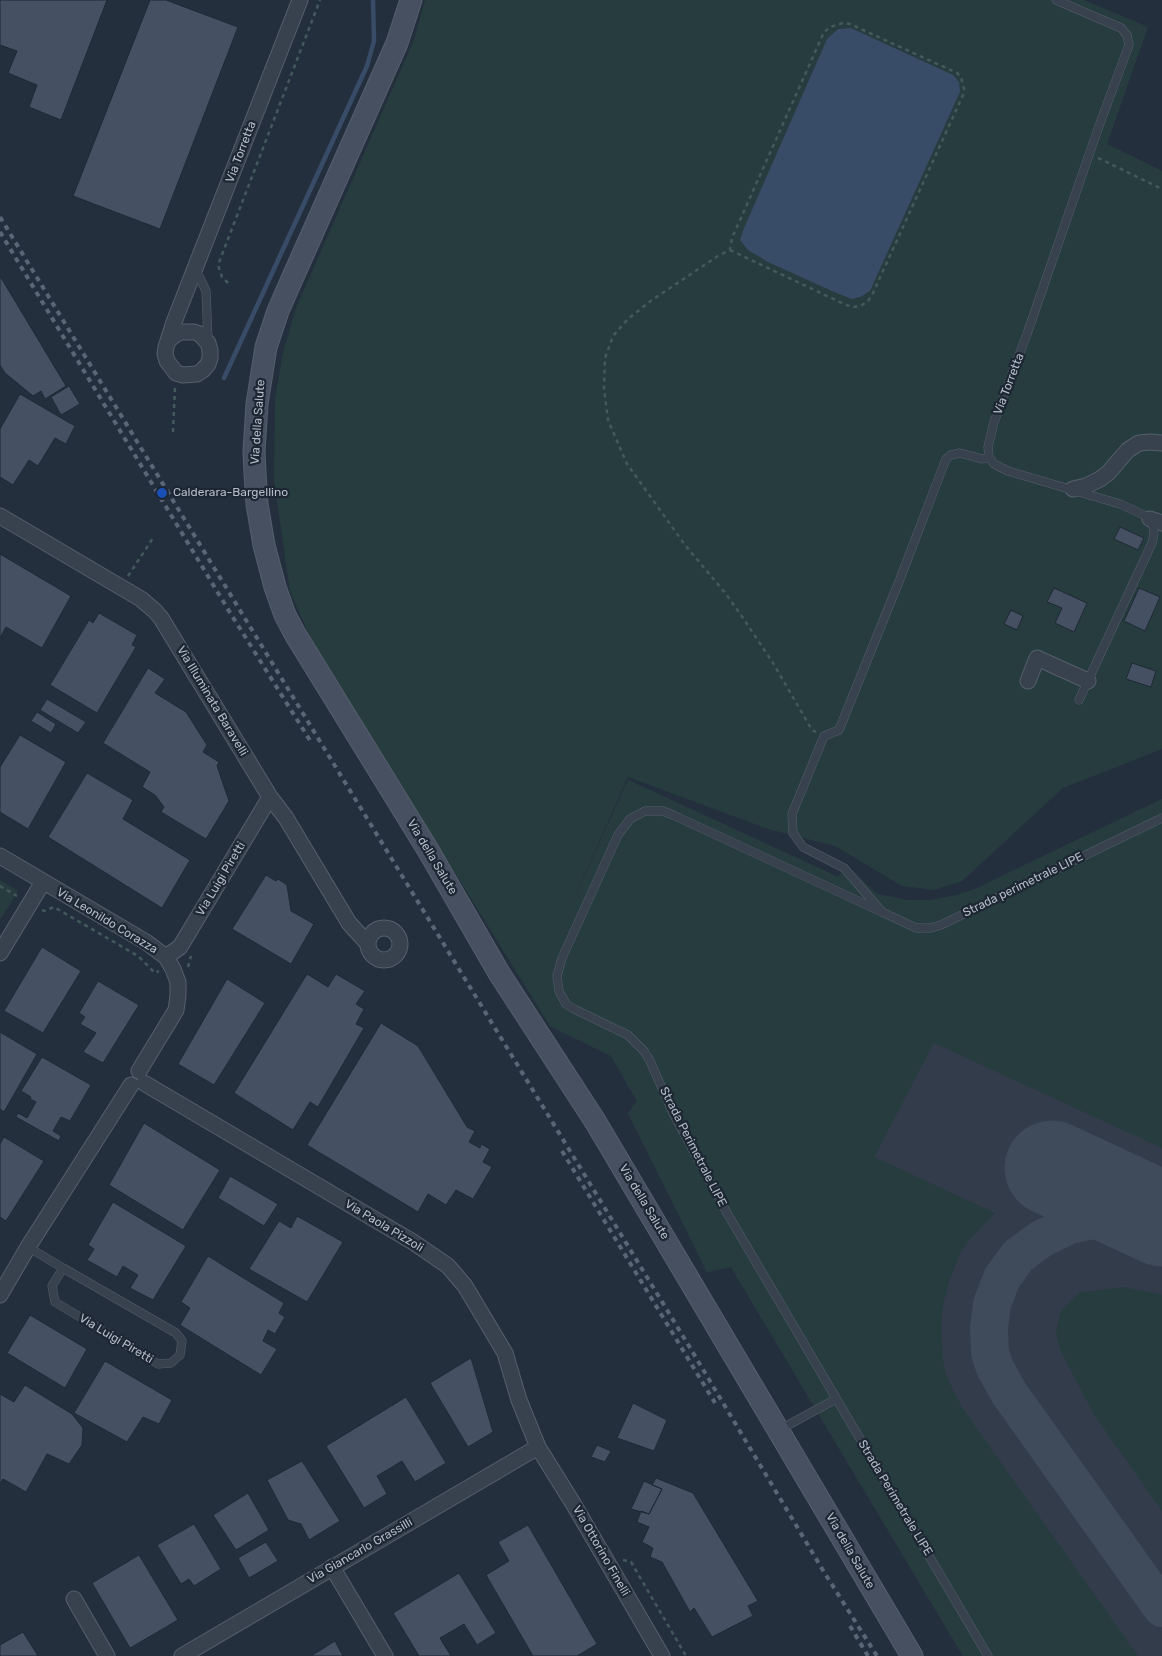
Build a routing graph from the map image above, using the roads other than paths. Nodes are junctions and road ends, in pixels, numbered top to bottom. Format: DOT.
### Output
graph roads {
  1 [pos="300,0"];
  2 [pos="411,0"];
  3 [pos="1056,0"];
  4 [pos="195,271"];
  5 [pos="182,305"];
  6 [pos="194,332"];
  7 [pos="169,340"];
  8 [pos="208,343"];
  9 [pos="1162,443"];
  10 [pos="989,457"];
  11 [pos="1073,489"];
  12 [pos="0,516"];
  13 [pos="1156,521"];
  14 [pos="1028,681"];
  15 [pos="1088,681"];
  16 [pos="1079,700"];
  17 [pos="270,797"];
  18 [pos="1162,818"];
  19 [pos="0,856"];
  20 [pos="43,882"];
  21 [pos="882,912"];
  22 [pos="368,944"];
  23 [pos="0,953"];
  24 [pos="170,963"];
  25 [pos="149,1053"];
  26 [pos="139,1085"];
  27 [pos="28,1247"];
  28 [pos="63,1268"];
  29 [pos="0,1296"];
  30 [pos="836,1399"];
  31 [pos="779,1430"];
  32 [pos="538,1447"];
  33 [pos="332,1567"];
  34 [pos="74,1600"];
  35 [pos="107,1656"];
  36 [pos="182,1656"];
  37 [pos="385,1656"];
  38 [pos="662,1656"];
  39 [pos="912,1656"];
  40 [pos="988,1656"];
  1 -- 4 [label="street, Via Torretta"];
  2 -- 31 [label="street, Via della Salute"];
  3 -- 10 [label="lane, Via Torretta"];
  4 -- 5 [label="street, Via Torretta"];
  4 -- 8 [label="lane"];
  5 -- 6 [label="street"];
  5 -- 7 [label="street, Via Torretta"];
  6 -- 7 [label="street"];
  6 -- 8 [label="street"];
  7 -- 8 [label="street, Via Torretta"];
  9 -- 11 [label="street"];
  10 -- 11 [label="lane"];
  10 -- 21 [label="lane"];
  11 -- 13 [label="lane"];
  12 -- 17 [label="street, Via Illuminata Baravelli"];
  13 -- 15 [label="lane"];
  14 -- 15 [label="street"];
  15 -- 16 [label="lane"];
  17 -- 22 [label="street, Via Illuminata Baravelli"];
  17 -- 24 [label="street, Via Luigi Piretti"];
  18 -- 21 [label="lane, Strada perimetrale LIPE"];
  19 -- 20 [label="street, Via Leonildo Corazza"];
  20 -- 23 [label="street"];
  20 -- 24 [label="street, Via Leonildo Corazza"];
  21 -- 30 [label="lane, Strada Perimetrale LIPE"];
  24 -- 25 [label="street"];
  25 -- 26 [label="street"];
  25 -- 26 [label="street"];
  26 -- 27 [label="street"];
  26 -- 32 [label="street, Via Paola Pizzoli"];
  27 -- 28 [label="lane, Via Luigi Piretti"];
  27 -- 29 [label="street"];
  28 -- 28 [label="lane, Via Luigi Piretti"];
  30 -- 31 [label="lane"];
  30 -- 40 [label="lane, Strada Perimetrale LIPE"];
  31 -- 39 [label="street, Via della Salute"];
  32 -- 33 [label="street, Via Giancarlo Grassilli"];
  32 -- 38 [label="street, Via Ottorino Finelli"];
  33 -- 36 [label="street, Via Giancarlo Grassilli"];
  33 -- 37 [label="street"];
  34 -- 35 [label="street"];
}
